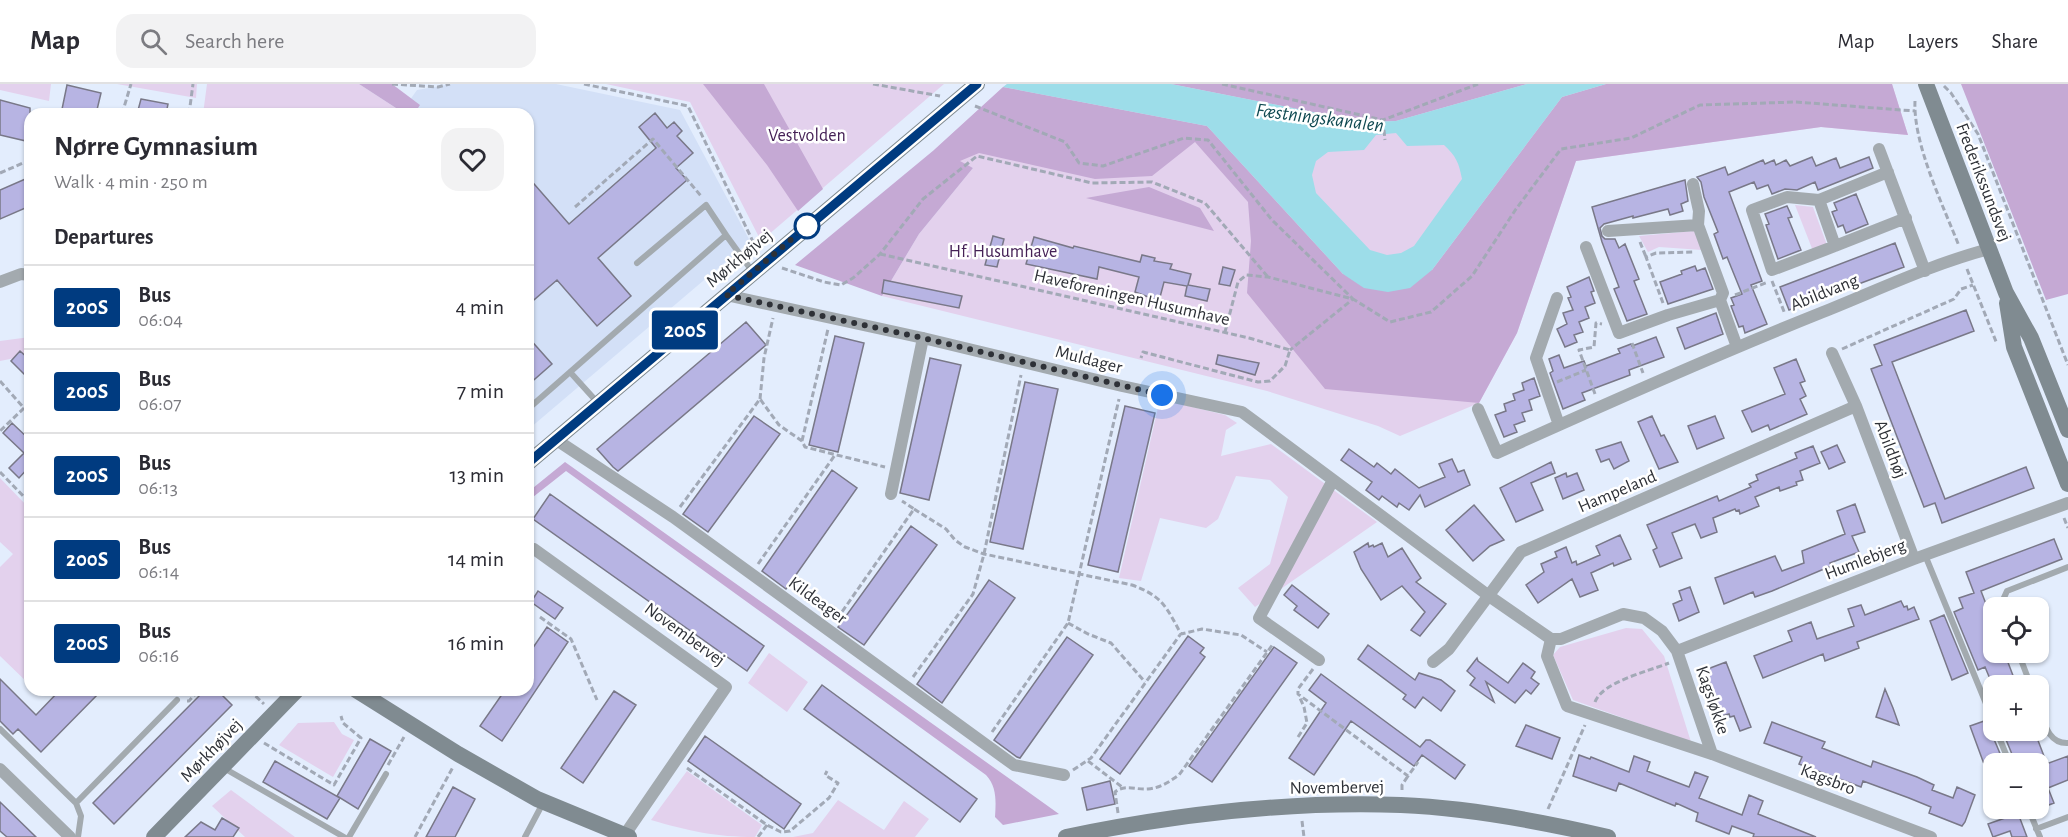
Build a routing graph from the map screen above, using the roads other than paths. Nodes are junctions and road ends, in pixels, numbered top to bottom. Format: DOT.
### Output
graph roads {
  1 [pos="976,84"];
  2 [pos="1921,88"];
  3 [pos="1879,148"];
  4 [pos="1888,172"];
  5 [pos="1693,184"];
  6 [pos="1819,200"];
  7 [pos="1906,218"];
  8 [pos="1698,225"];
  9 [pos="1608,231"];
  10 [pos="726,235"];
  11 [pos="1835,246"];
  12 [pos="1586,247"];
  13 [pos="1989,249"];
  14 [pos="638,263"];
  15 [pos="758,267"];
  16 [pos="1925,271"];
  17 [pos="24,274"];
  18 [pos="0,282"];
  19 [pos="2006,293"];
  20 [pos="726,295"];
  21 [pos="1557,298"];
  22 [pos="1720,300"];
  23 [pos="923,338"];
  24 [pos="1737,347"];
  25 [pos="1832,353"];
  26 [pos="570,372"];
  27 [pos="534,404"];
  28 [pos="598,404"];
  29 [pos="1856,406"];
  30 [pos="1478,409"];
  31 [pos="1559,425"];
  32 [pos="2068,430"];
  33 [pos="555,439"];
  34 [pos="534,458"];
  35 [pos="1333,480"];
  36 [pos="2068,484"];
  37 [pos="891,494"];
  38 [pos="2064,505"];
  39 [pos="534,549"];
  40 [pos="1920,557"];
  41 [pos="2068,567"];
  42 [pos="1489,596"];
  43 [pos="2004,597"];
  44 [pos="1551,639"];
  45 [pos="1677,651"];
  46 [pos="1319,660"];
  47 [pos="1433,662"];
  48 [pos="291,696"];
  49 [pos="365,696"];
  50 [pos="1983,698"];
  51 [pos="177,700"];
  52 [pos="0,729"];
  53 [pos="2049,734"];
  54 [pos="2068,743"];
  55 [pos="1712,754"];
  56 [pos="222,767"];
  57 [pos="0,769"];
  58 [pos="386,774"];
  59 [pos="1064,775"];
  60 [pos="543,802"];
  61 [pos="76,803"];
  62 [pos="2068,817"];
  63 [pos="2032,819"];
  64 [pos="2036,829"];
  65 [pos="626,836"];
  66 [pos="70,837"];
  67 [pos="78,837"];
  68 [pos="154,837"];
  69 [pos="345,837"];
  70 [pos="349,837"];
  71 [pos="525,837"];
  72 [pos="1066,837"];
  73 [pos="1608,837"];
  74 [pos="1931,837"];
  75 [pos="2040,837"];
  1 -- 15 [label="street, Mørkhøjvej"];
  2 -- 13 [label="street, Frederikssundsvej"];
  3 -- 4 [label="street"];
  4 -- 6 [label="street"];
  4 -- 7 [label="street"];
  5 -- 8 [label="street"];
  6 -- 11 [label="street"];
  6 -- 11 [label="street"];
  7 -- 11 [label="street"];
  7 -- 16 [label="street"];
  8 -- 9 [label="street"];
  8 -- 22 [label="street"];
  10 -- 14 [label="lane"];
  10 -- 15 [label="lane"];
  10 -- 26 [label="lane"];
  12 -- 22 [label="street"];
  13 -- 16 [label="street, Abildvang"];
  13 -- 19 [label="street, Frederikssundsvej"];
  15 -- 20 [label="street, Mørkhøjvej"];
  16 -- 24 [label="street, Abildvang"];
  17 -- 18 [label="street"];
  19 -- 32 [label="street, Frederikssundsvej"];
  19 -- 36 [label="street, Frederikssundsvej"];
  20 -- 23 [label="street, Muldager"];
  20 -- 28 [label="street, Mørkhøjvej"];
  21 -- 31 [label="street"];
  22 -- 24 [label="street"];
  23 -- 35 [label="street, Muldager"];
  23 -- 37 [label="street"];
  24 -- 31 [label="street, Abildvang"];
  25 -- 29 [label="street, Abildhøj"];
  26 -- 27 [label="lane"];
  26 -- 28 [label="lane"];
  28 -- 33 [label="street, Mørkhøjvej"];
  29 -- 40 [label="street, Abildhøj"];
  29 -- 42 [label="street, Hampeland"];
  30 -- 31 [label="street, Abildvang"];
  33 -- 34 [label="street, Mørkhøjvej"];
  33 -- 59 [label="street, Kildeager"];
  35 -- 42 [label="street, Muldager"];
  35 -- 46 [label="street"];
  38 -- 40 [label="street, Humlebjerg"];
  39 -- 65 [label="street, Novembervej"];
  40 -- 45 [label="street, Humlebjerg"];
  40 -- 50 [label="lane"];
  41 -- 43 [label="lane"];
  42 -- 44 [label="street"];
  42 -- 47 [label="street, Hampeland"];
  44 -- 45 [label="street, Kagsløkke"];
  44 -- 55 [label="street, Kagsløkke"];
  45 -- 55 [label="street, Kagsløkke"];
  48 -- 56 [label="street, Mørkhøjvej"];
  49 -- 60 [label="street, Novembervej"];
  51 -- 61 [label="lane"];
  52 -- 61 [label="lane"];
  53 -- 54 [label="lane"];
  55 -- 74 [label="street, Kagsbro"];
  56 -- 68 [label="street, Mørkhøjvej"];
  56 -- 69 [label="lane"];
  57 -- 66 [label="street"];
  58 -- 70 [label="lane"];
  60 -- 65 [label="street, Novembervej"];
  60 -- 71 [label="lane"];
  61 -- 67 [label="lane"];
  62 -- 64 [label="lane"];
  63 -- 64 [label="lane"];
  64 -- 75 [label="lane"];
  72 -- 73 [label="street, Novembervej"];
}
